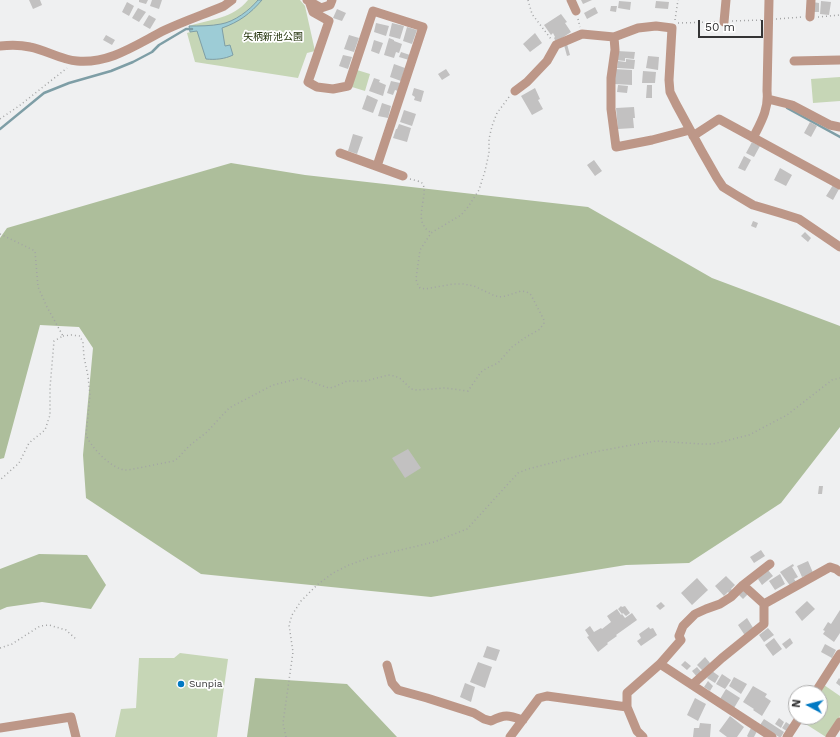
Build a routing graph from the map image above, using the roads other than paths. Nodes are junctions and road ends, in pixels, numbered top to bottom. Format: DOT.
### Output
graph roads {
  1 [pos="232,0"];
  2 [pos="332,0"];
  3 [pos="571,0"];
  4 [pos="726,0"];
  5 [pos="769,0"];
  6 [pos="811,0"];
  7 [pos="308,1"];
  8 [pos="576,12"];
  9 [pos="810,17"];
  10 [pos="724,22"];
  11 [pos="614,36"];
  12 [pos="0,46"];
  13 [pos="840,60"];
  14 [pos="794,61"];
  15 [pos="515,92"];
  16 [pos="768,99"];
  17 [pos="840,127"];
  18 [pos="692,133"];
  19 [pos="753,138"];
  20 [pos="340,153"];
  21 [pos="377,166"];
  22 [pos="403,176"];
  23 [pos="840,185"];
  24 [pos="840,246"];
  25 [pos="770,564"];
  26 [pos="840,572"];
  27 [pos="743,585"];
  28 [pos="764,604"];
  29 [pos="840,654"];
  30 [pos="660,664"];
  31 [pos="387,665"];
  32 [pos="692,685"];
  33 [pos="820,685"];
  34 [pos="627,707"];
  35 [pos="523,720"];
  36 [pos="840,722"];
  37 [pos="795,725"];
  38 [pos="0,728"];
  39 [pos="76,737"];
  40 [pos="510,737"];
  41 [pos="643,737"];
  42 [pos="772,737"];
  43 [pos="787,737"];
  44 [pos="830,737"];
  1 -- 12 [label="street"];
  2 -- 7 [label="street"];
  3 -- 8 [label="street"];
  4 -- 10 [label="street"];
  5 -- 16 [label="street"];
  6 -- 9 [label="street"];
  7 -- 21 [label="street"];
  11 -- 15 [label="street"];
  11 -- 18 [label="street"];
  11 -- 18 [label="street"];
  13 -- 14 [label="street"];
  16 -- 17 [label="street"];
  16 -- 19 [label="street"];
  18 -- 19 [label="street"];
  18 -- 24 [label="street"];
  19 -- 23 [label="street"];
  20 -- 21 [label="street"];
  21 -- 22 [label="street"];
  25 -- 27 [label="street"];
  26 -- 28 [label="street"];
  27 -- 28 [label="street"];
  27 -- 30 [label="street"];
  28 -- 32 [label="street"];
  29 -- 33 [label="street"];
  30 -- 32 [label="street"];
  30 -- 34 [label="street"];
  31 -- 35 [label="street"];
  32 -- 42 [label="street"];
  34 -- 35 [label="street"];
  34 -- 41 [label="street"];
  35 -- 40 [label="street"];
  36 -- 44 [label="street"];
  37 -- 43 [label="street"];
  38 -- 39 [label="street"];
}
